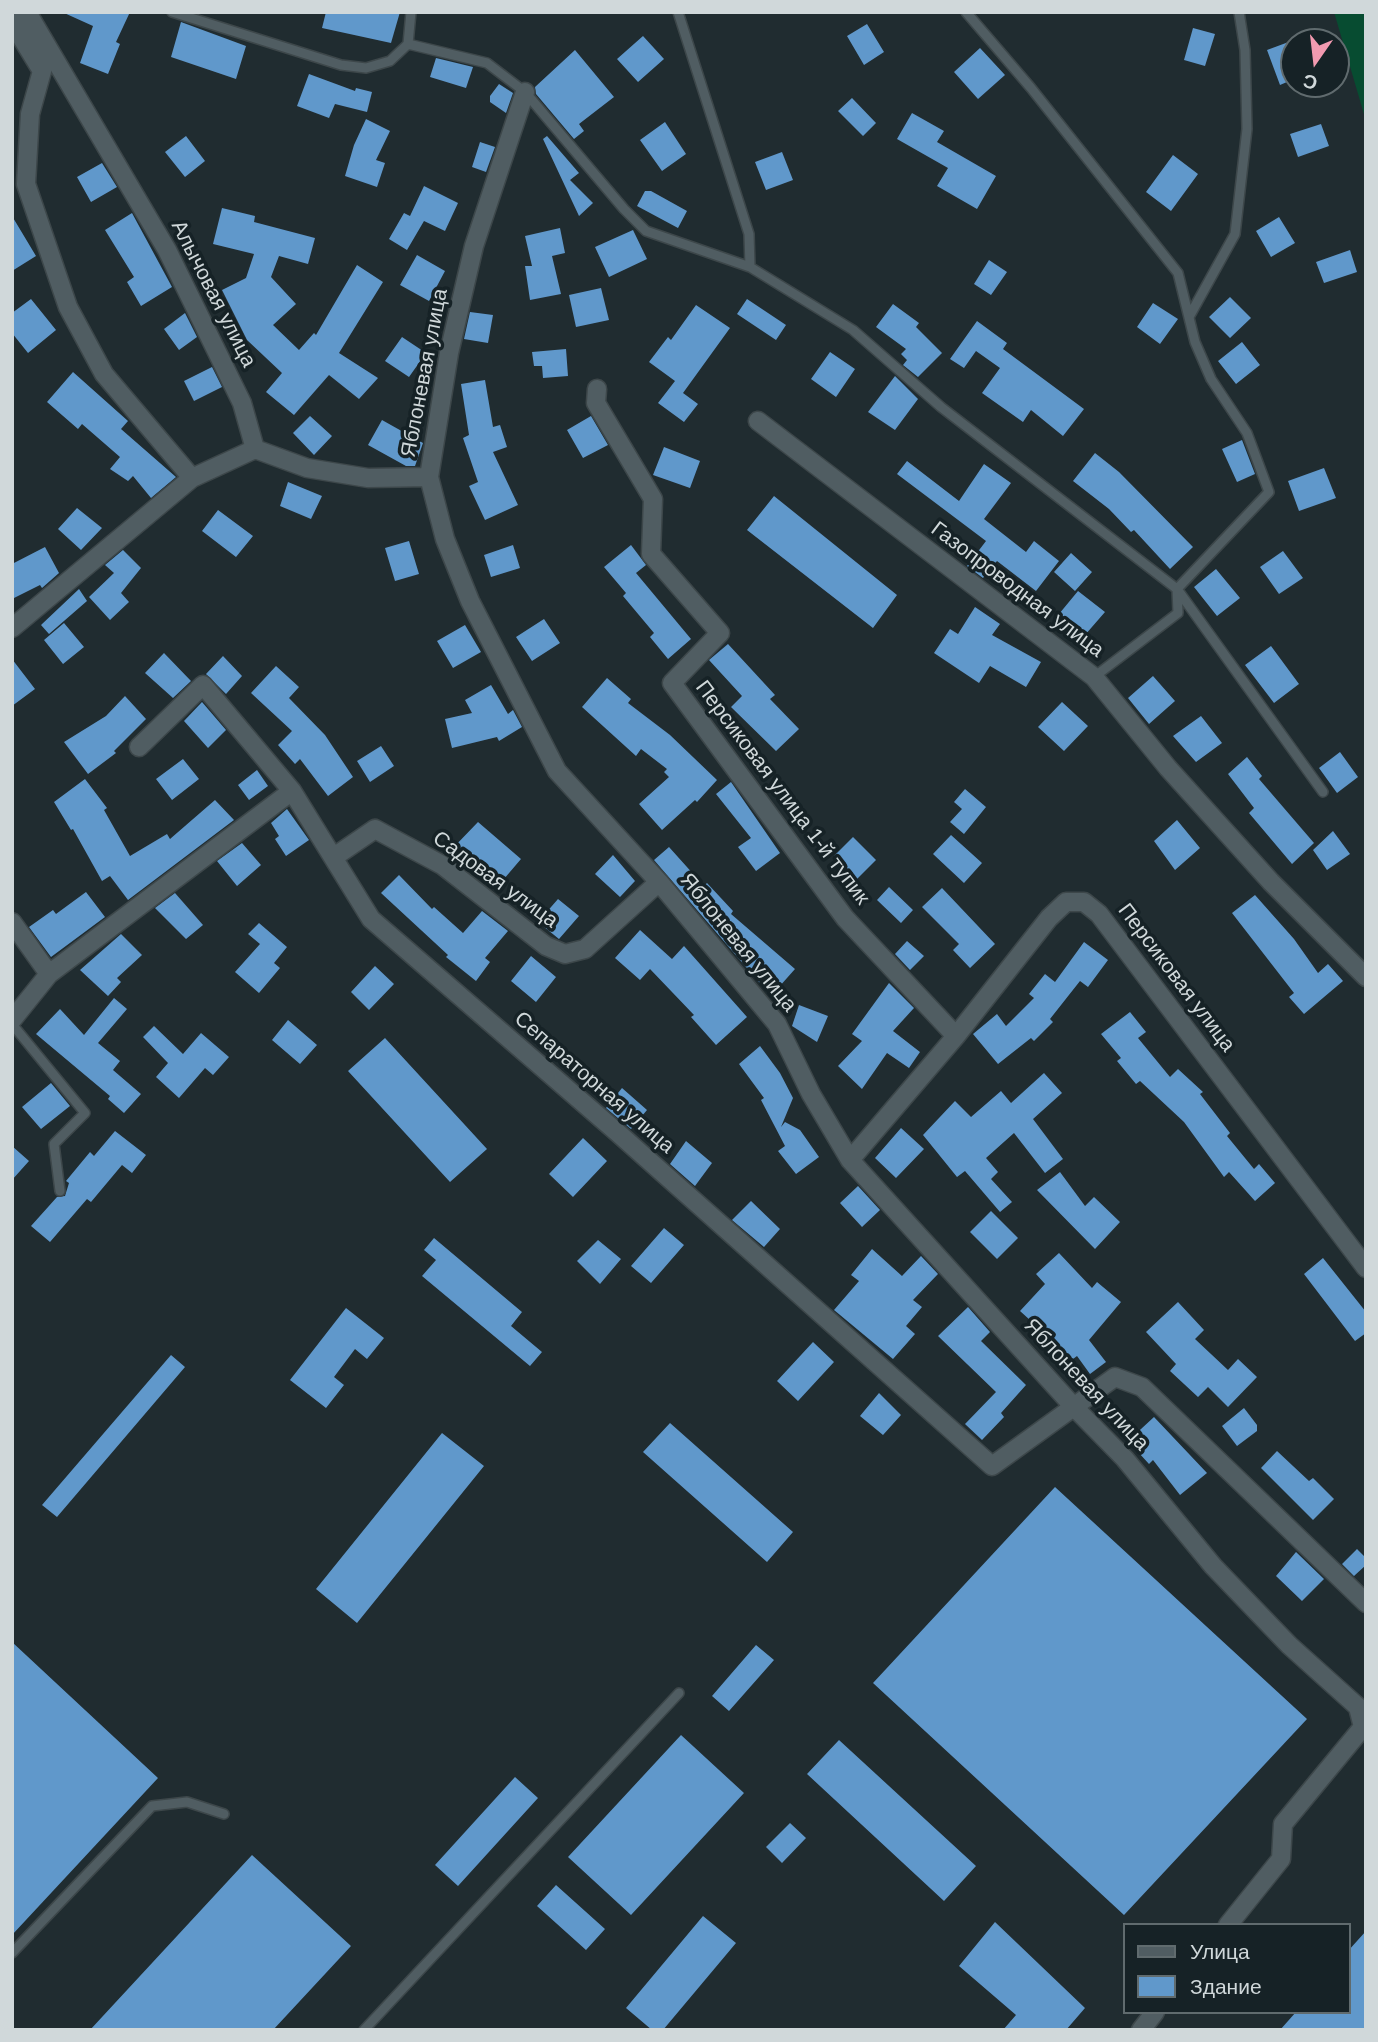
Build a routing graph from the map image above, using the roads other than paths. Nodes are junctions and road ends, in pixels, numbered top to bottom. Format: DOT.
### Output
graph roads {
  1 [pos="13,12"];
  2 [pos="27,12"];
  3 [pos="173,12"];
  4 [pos="411,12"];
  5 [pos="678,12"];
  6 [pos="966,12"];
  7 [pos="1239,12"];
  8 [pos="408,44"];
  9 [pos="525,92"];
  10 [pos="750,267"];
  11 [pos="1189,317"];
  12 [pos="597,389"];
  13 [pos="758,421"];
  14 [pos="255,449"];
  15 [pos="429,477"];
  16 [pos="192,478"];
  17 [pos="1177,589"];
  18 [pos="12,628"];
  19 [pos="1094,677"];
  20 [pos="139,747"];
  21 [pos="292,791"];
  22 [pos="1323,792"];
  23 [pos="334,858"];
  24 [pos="659,883"];
  25 [pos="12,922"];
  26 [pos="49,974"];
  27 [pos="1366,977"];
  28 [pos="12,1022"];
  29 [pos="956,1036"];
  30 [pos="850,1160"];
  31 [pos="60,1191"];
  32 [pos="1366,1268"];
  33 [pos="1073,1406"];
  34 [pos="1366,1603"];
  35 [pos="679,1693"];
  36 [pos="1364,1726"];
  37 [pos="224,1814"];
  38 [pos="1230,1923"];
  39 [pos="12,1953"];
  40 [pos="1154,2014"];
  41 [pos="365,2030"];
  42 [pos="1141,2030"];
  1 -- 16 [label="street"];
  2 -- 14 [label="street, Алычовая улица"];
  3 -- 8 [label="lane"];
  4 -- 8 [label="lane"];
  5 -- 10 [label="lane"];
  6 -- 11 [label="lane"];
  7 -- 11 [label="lane"];
  8 -- 9 [label="lane"];
  9 -- 10 [label="lane"];
  9 -- 15 [label="street, Яблоневая улица"];
  10 -- 17 [label="lane"];
  11 -- 17 [label="lane"];
  12 -- 29 [label="street, Персиковая улица 1-й тупик"];
  13 -- 19 [label="street, Газопроводная улица"];
  14 -- 15 [label="street"];
  14 -- 16 [label="street"];
  15 -- 24 [label="street, Яблоневая улица"];
  16 -- 18 [label="street"];
  17 -- 19 [label="lane"];
  17 -- 22 [label="lane"];
  19 -- 27 [label="street, Газопроводная улица"];
  20 -- 21 [label="street, Сепараторная улица"];
  21 -- 23 [label="street, Сепараторная улица"];
  21 -- 26 [label="street"];
  23 -- 24 [label="street, Садовая улица"];
  23 -- 33 [label="street, Сепараторная улица"];
  24 -- 30 [label="street, Яблоневая улица"];
  25 -- 26 [label="street"];
  26 -- 28 [label="street"];
  28 -- 31 [label="lane"];
  29 -- 30 [label="street, Персиковая улица"];
  29 -- 32 [label="street, Персиковая улица"];
  30 -- 33 [label="street, Яблоневая улица"];
  33 -- 34 [label="street"];
  33 -- 36 [label="street, Яблоневая улица"];
  35 -- 41 [label="lane"];
  36 -- 38 [label="street"];
  37 -- 39 [label="lane"];
  40 -- 42 [label="street"];
}
